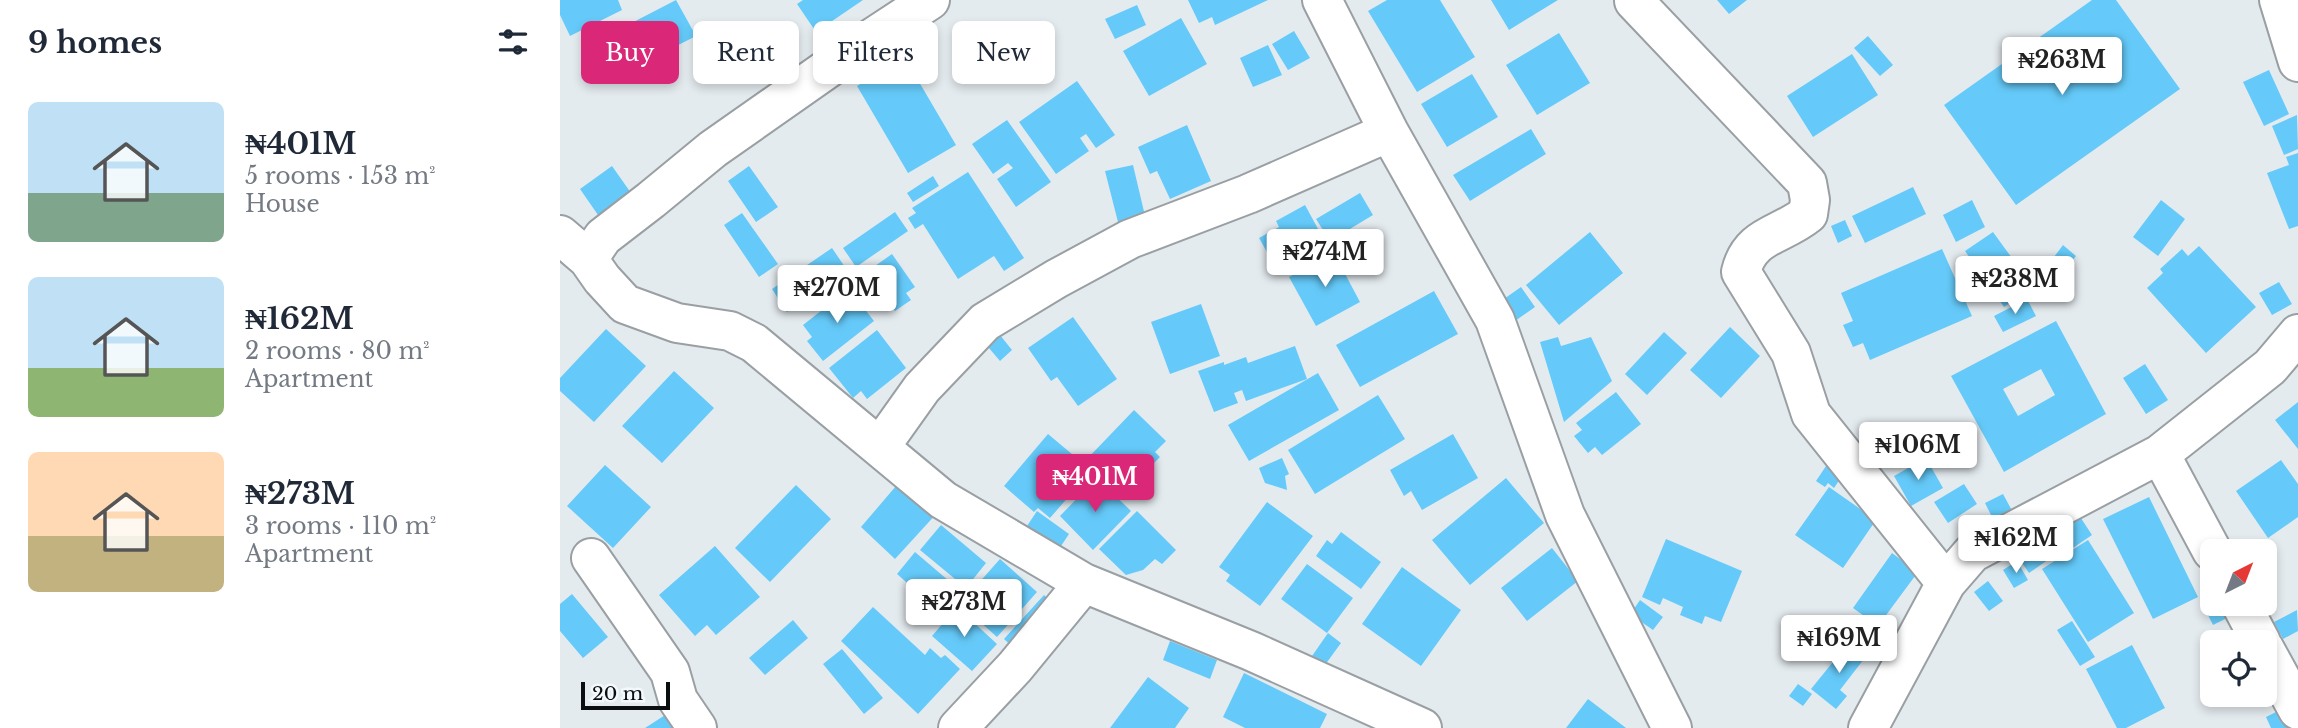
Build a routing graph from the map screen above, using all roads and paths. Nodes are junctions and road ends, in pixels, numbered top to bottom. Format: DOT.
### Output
graph roads {
  1 [pos="930,0"];
  2 [pos="1322,0"];
  3 [pos="2279,0"];
  4 [pos="1634,1"];
  5 [pos="2298,62"];
  6 [pos="1389,132"];
  7 [pos="574,247"];
  8 [pos="2298,334"];
  9 [pos="880,447"];
  10 [pos="2160,454"];
  11 [pos="2206,539"];
  12 [pos="591,558"];
  13 [pos="1084,583"];
  14 [pos="1946,583"];
  15 [pos="2277,672"];
  16 [pos="2298,710"];
  17 [pos="1380,719"];
  18 [pos="697,728"];
  19 [pos="958,728"];
  20 [pos="1422,728"];
  21 [pos="1672,728"];
  22 [pos="1868,728"];
  1 -- 7 [label="street"];
  2 -- 6 [label="street"];
  3 -- 5 [label="street"];
  4 -- 14 [label="street"];
  6 -- 9 [label="street"];
  6 -- 21 [label="street"];
  7 -- 9 [label="street"];
  8 -- 10 [label="street"];
  9 -- 13 [label="street"];
  10 -- 11 [label="street"];
  10 -- 14 [label="street"];
  12 -- 18 [label="street"];
  13 -- 17 [label="street"];
  13 -- 19 [label="street"];
  14 -- 22 [label="street"];
  15 -- 16 [label="street"];
  17 -- 20 [label="street"];
}
